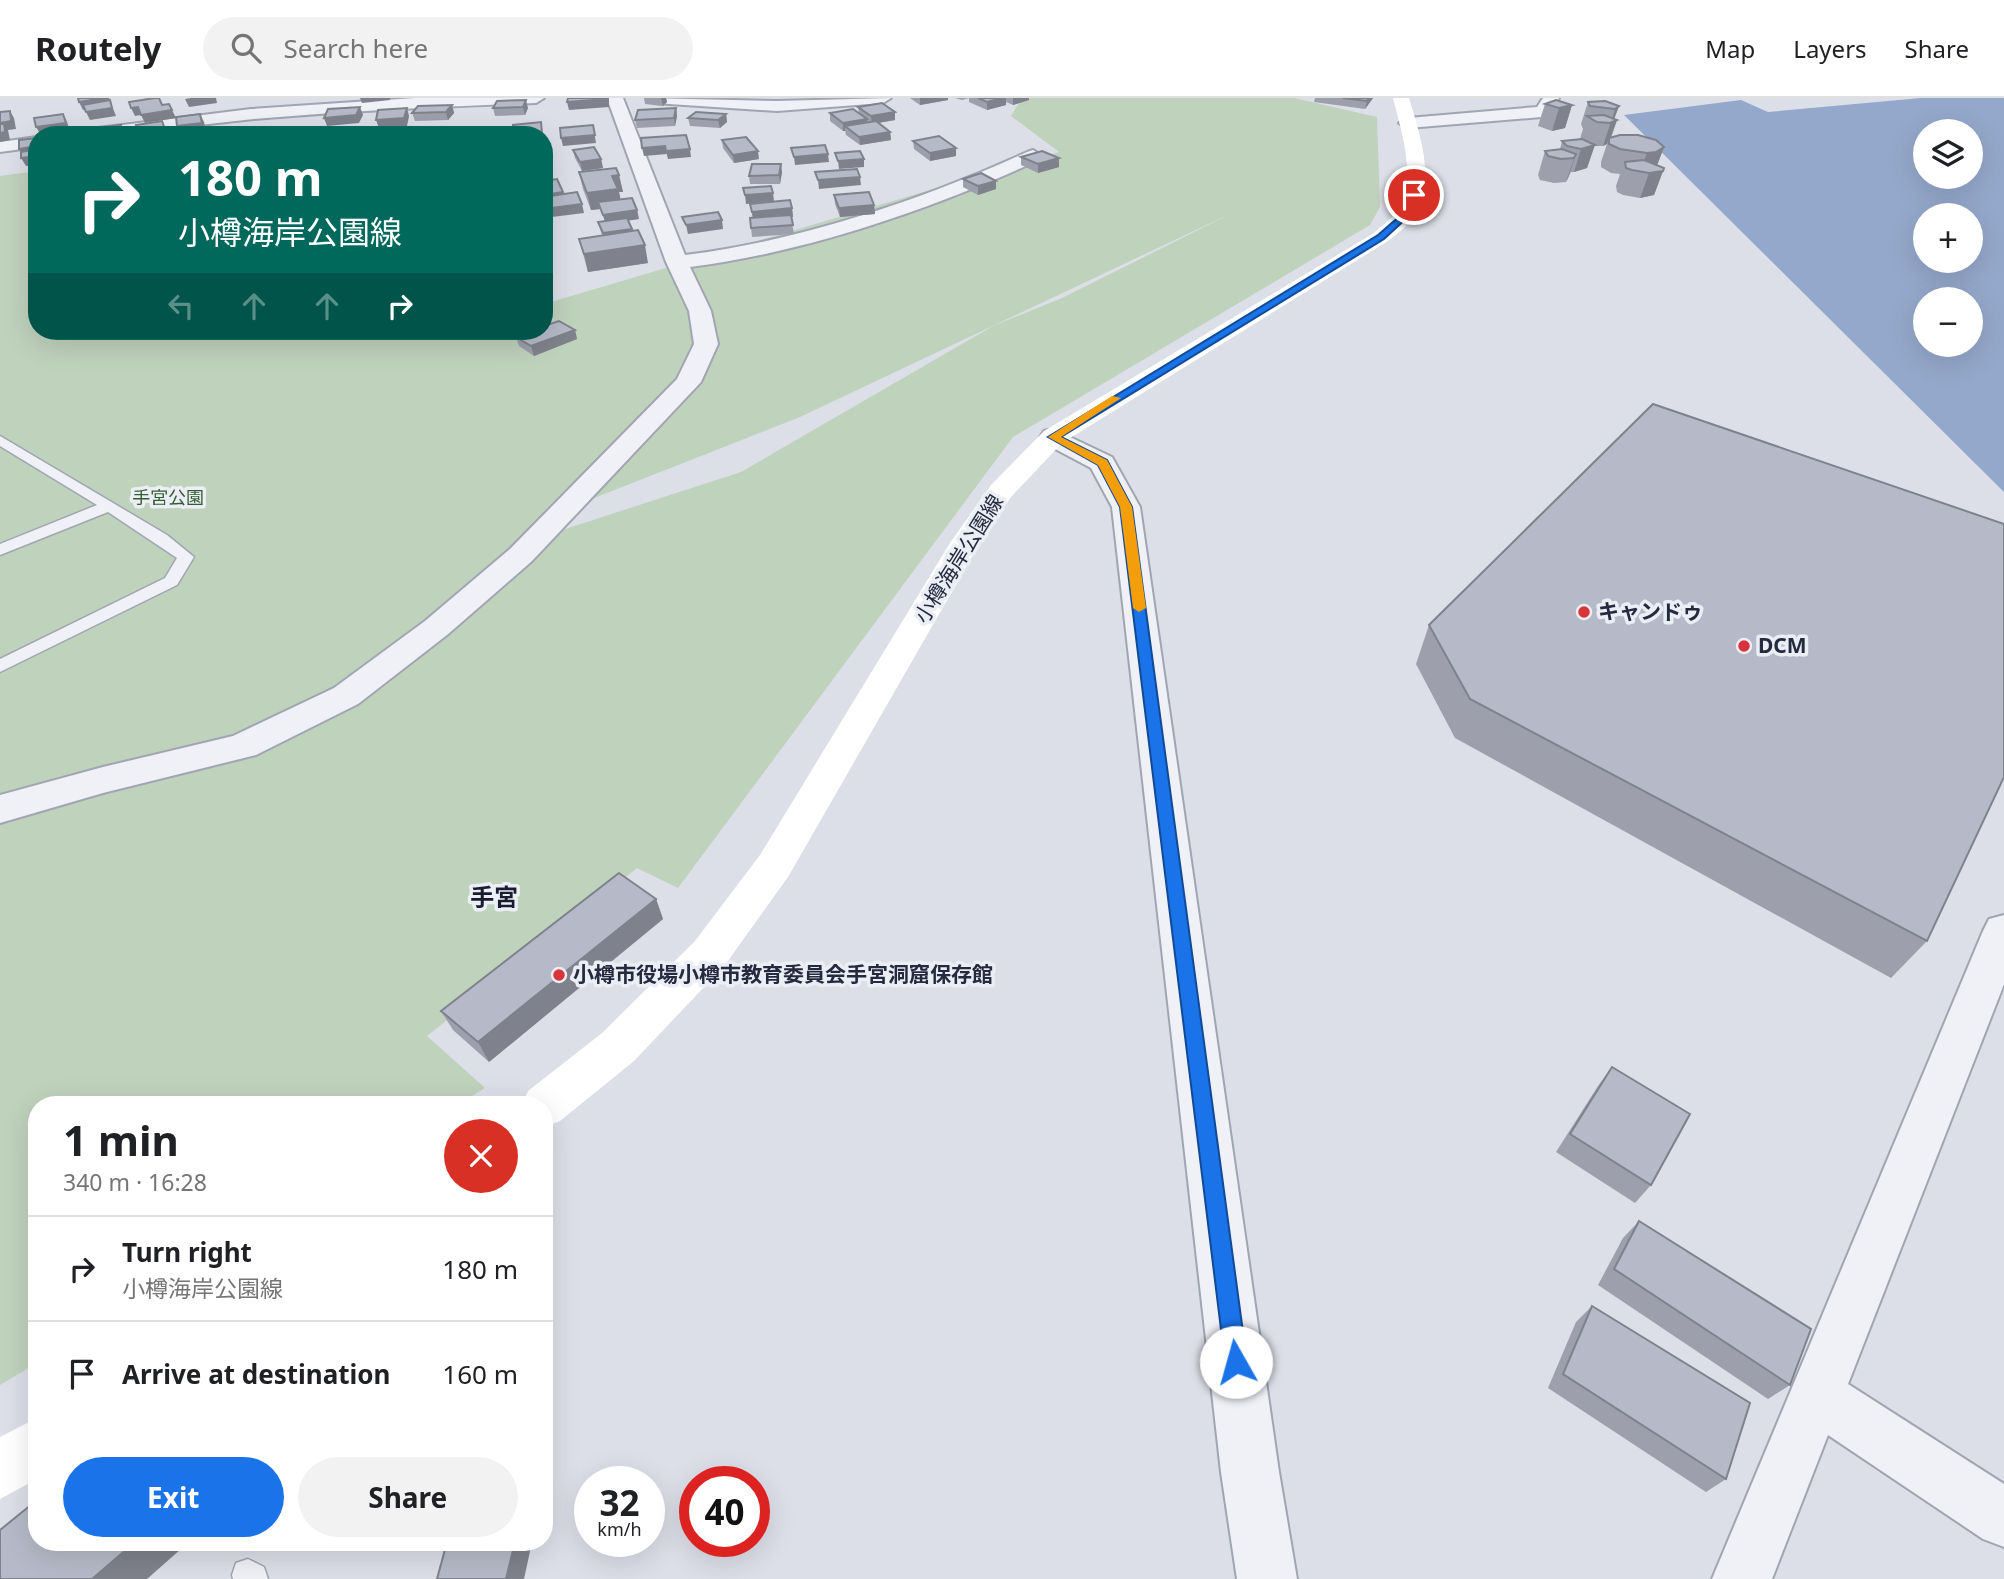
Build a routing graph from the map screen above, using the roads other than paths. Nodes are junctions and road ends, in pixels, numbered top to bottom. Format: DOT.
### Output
graph roads {
  1 [pos="318,98"];
  2 [pos="536,98"];
  3 [pos="615,98"];
  4 [pos="654,98"];
  5 [pos="883,98"];
  6 [pos="1552,98"];
  7 [pos="1404,111"];
  8 [pos="247,114"];
  9 [pos="141,126"];
  10 [pos="28,143"];
  11 [pos="0,147"];
  12 [pos="1032,156"];
  13 [pos="677,262"];
  14 [pos="1053,437"];
  15 [pos="0,440"];
  16 [pos="108,506"];
  17 [pos="0,550"];
  18 [pos="0,666"];
  19 [pos="0,809"];
  20 [pos="2004,931"];
  21 [pos="553,1099"];
  22 [pos="1816,1395"];
  23 [pos="28,1452"];
  24 [pos="0,1470"];
  25 [pos="2004,1518"];
  26 [pos="1267,1579"];
  27 [pos="1742,1579"];
  1 -- 8 [label="street"];
  2 -- 8 [label="street"];
  3 -- 13 [label="street"];
  4 -- 5 [label="street"];
  6 -- 7 [label="street"];
  7 -- 14 [label="main road, 小樽海岸公園線"];
  8 -- 9 [label="street"];
  10 -- 11 [label="street"];
  12 -- 13 [label="street"];
  13 -- 19 [label="street"];
  14 -- 21 [label="main road, 小樽海岸公園線"];
  14 -- 26 [label="street"];
  15 -- 16 [label="lane"];
  16 -- 17 [label="lane"];
  16 -- 18 [label="lane"];
  20 -- 22 [label="street"];
  22 -- 25 [label="street"];
  22 -- 27 [label="street"];
  23 -- 24 [label="main road"];
}
